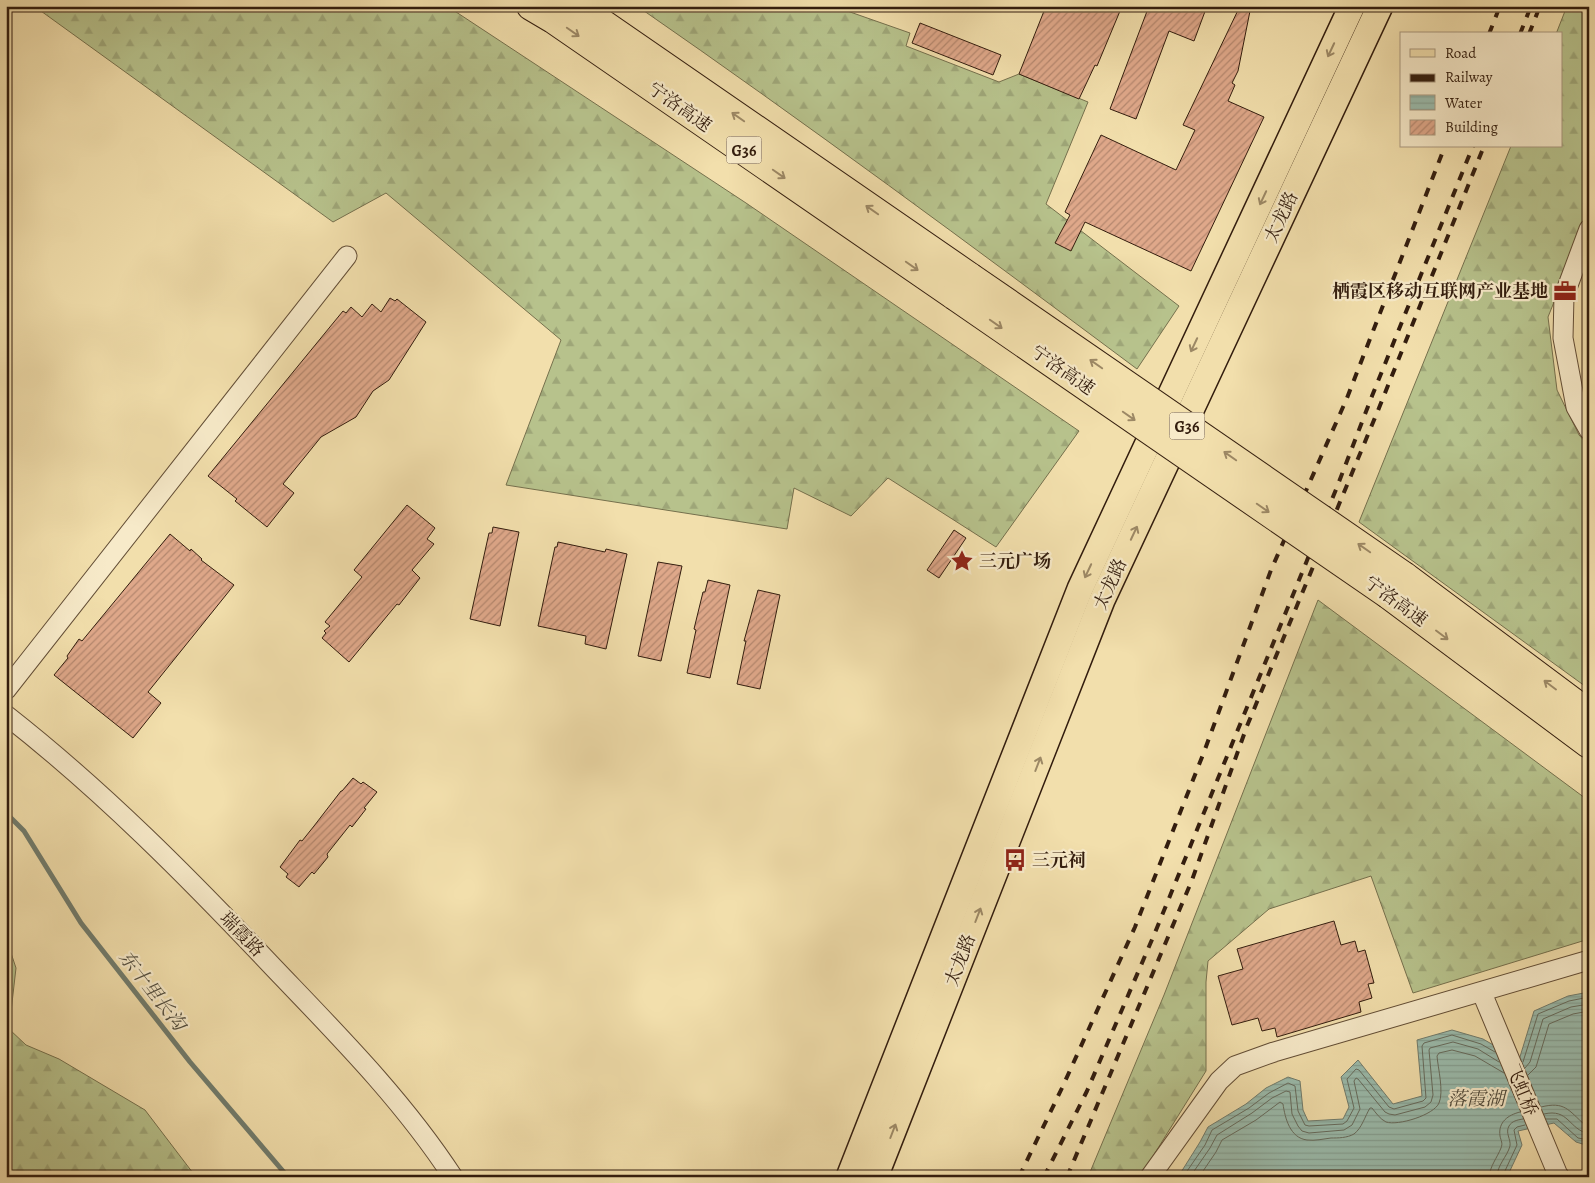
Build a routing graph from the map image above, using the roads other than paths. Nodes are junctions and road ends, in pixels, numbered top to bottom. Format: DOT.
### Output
graph roads {
  1 [pos="532,6"];
  2 [pos="577,6"];
  3 [pos="1352,6"];
  4 [pos="1380,6"];
  5 [pos="1589,229"];
  6 [pos="347,256"];
  7 [pos="963,286"];
  8 [pos="1589,430"];
  9 [pos="1396,586"];
  10 [pos="6,690"];
  11 [pos="1589,714"];
  12 [pos="6,716"];
  13 [pos="1589,744"];
  14 [pos="1589,960"];
  15 [pos="1482,993"];
  16 [pos="453,1177"];
  17 [pos="849,1177"];
  18 [pos="875,1177"];
  19 [pos="1150,1177"];
  20 [pos="1560,1177"];
  1 -- 7 [label="highway, 宁洛高速 / G36, one-way"];
  7 -- 2 [label="highway, 宁洛高速 / G36, one-way"];
  3 -- 17 [label="main road, 太龙路, one-way"];
  18 -- 4 [label="main road, 太龙路, one-way"];
  5 -- 8 [label="street"];
  6 -- 10 [label="street"];
  7 -- 9 [label="highway, 宁洛高速 / G36, bridge"];
  11 -- 9 [label="highway, 宁洛高速 / G36, one-way"];
  9 -- 13 [label="highway, 宁洛高速 / G36, one-way"];
  12 -- 16 [label="street, 瑞霞路"];
  14 -- 15 [label="street"];
  15 -- 19 [label="street"];
  15 -- 20 [label="street, 飞虹桥"];
}
